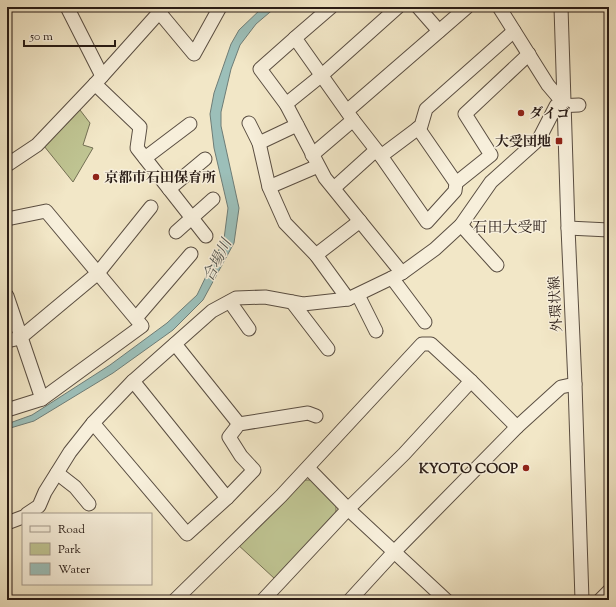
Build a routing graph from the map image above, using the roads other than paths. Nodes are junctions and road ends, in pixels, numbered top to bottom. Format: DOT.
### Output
graph roads {
  1 [pos="67,7"];
  2 [pos="220,7"];
  3 [pos="331,7"];
  4 [pos="398,7"];
  5 [pos="418,7"];
  6 [pos="467,7"];
  7 [pos="498,7"];
  8 [pos="561,7"];
  9 [pos="162,10"];
  10 [pos="439,31"];
  11 [pos="514,31"];
  12 [pos="295,38"];
  13 [pos="529,54"];
  14 [pos="322,75"];
  15 [pos="98,80"];
  16 [pos="286,104"];
  17 [pos="579,104"];
  18 [pos="565,105"];
  19 [pos="350,116"];
  20 [pos="190,124"];
  21 [pos="250,124"];
  22 [pos="297,125"];
  23 [pos="418,128"];
  24 [pos="259,143"];
  25 [pos="379,153"];
  26 [pos="145,158"];
  27 [pos="205,159"];
  28 [pos="315,160"];
  29 [pos="7,164"];
  30 [pos="456,183"];
  31 [pos="269,187"];
  32 [pos="334,188"];
  33 [pos="169,189"];
  34 [pos="213,199"];
  35 [pos="151,207"];
  36 [pos="192,218"];
  37 [pos="7,219"];
  38 [pos="360,221"];
  39 [pos="461,225"];
  40 [pos="568,228"];
  41 [pos="609,230"];
  42 [pos="176,232"];
  43 [pos="206,236"];
  44 [pos="191,254"];
  45 [pos="316,255"];
  46 [pos="497,265"];
  47 [pos="98,273"];
  48 [pos="397,276"];
  49 [pos="7,296"];
  50 [pos="353,297"];
  51 [pos="230,302"];
  52 [pos="292,302"];
  53 [pos="136,318"];
  54 [pos="425,322"];
  55 [pos="249,329"];
  56 [pos="376,331"];
  57 [pos="20,338"];
  58 [pos="7,341"];
  59 [pos="175,344"];
  60 [pos="328,349"];
  61 [pos="133,381"];
  62 [pos="471,381"];
  63 [pos="575,384"];
  64 [pos="42,399"];
  65 [pos="7,410"];
  66 [pos="316,416"];
  67 [pos="93,423"];
  68 [pos="239,424"];
  69 [pos="517,427"];
  70 [pos="308,468"];
  71 [pos="57,474"];
  72 [pos="227,498"];
  73 [pos="89,504"];
  74 [pos="348,509"];
  75 [pos="29,513"];
  76 [pos="22,517"];
  77 [pos="7,522"];
  78 [pos="394,552"];
  79 [pos="609,591"];
  80 [pos="440,598"];
  81 [pos="178,599"];
  82 [pos="263,600"];
  83 [pos="350,600"];
  84 [pos="582,600"];
  85 [pos="600,600"];
  1 -- 15 [label="street"];
  2 -- 9 [label="street"];
  3 -- 12 [label="street"];
  4 -- 14 [label="street"];
  5 -- 10 [label="street"];
  6 -- 10 [label="street"];
  7 -- 11 [label="street"];
  8 -- 18 [label="street, 外環状線"];
  9 -- 15 [label="street"];
  10 -- 19 [label="street"];
  11 -- 13 [label="street"];
  11 -- 23 [label="street"];
  12 -- 14 [label="street"];
  12 -- 16 [label="street"];
  13 -- 18 [label="street"];
  13 -- 30 [label="street"];
  14 -- 16 [label="street"];
  14 -- 19 [label="street"];
  15 -- 26 [label="street"];
  15 -- 29 [label="street"];
  16 -- 22 [label="street"];
  17 -- 18 [label="street"];
  18 -- 39 [label="street"];
  18 -- 40 [label="street, 外環状線"];
  19 -- 25 [label="street"];
  19 -- 28 [label="street"];
  20 -- 26 [label="street"];
  21 -- 24 [label="street"];
  22 -- 24 [label="street"];
  22 -- 28 [label="street"];
  23 -- 25 [label="street"];
  23 -- 30 [label="street"];
  24 -- 31 [label="street"];
  25 -- 30 [label="street"];
  25 -- 32 [label="street"];
  26 -- 33 [label="street"];
  27 -- 33 [label="street"];
  28 -- 31 [label="street"];
  28 -- 32 [label="street"];
  31 -- 45 [label="street"];
  32 -- 38 [label="street"];
  33 -- 36 [label="street"];
  34 -- 36 [label="street"];
  35 -- 47 [label="street"];
  36 -- 42 [label="street"];
  36 -- 43 [label="street"];
  37 -- 47 [label="street"];
  38 -- 45 [label="street"];
  38 -- 48 [label="street"];
  39 -- 46 [label="street"];
  39 -- 48 [label="street"];
  40 -- 41 [label="street"];
  40 -- 63 [label="street, 外環状線"];
  44 -- 53 [label="street"];
  45 -- 50 [label="street"];
  47 -- 53 [label="street"];
  47 -- 57 [label="street"];
  48 -- 50 [label="street"];
  48 -- 54 [label="street"];
  49 -- 57 [label="street"];
  50 -- 52 [label="street"];
  50 -- 56 [label="street"];
  51 -- 52 [label="street"];
  51 -- 55 [label="street"];
  51 -- 59 [label="street"];
  52 -- 60 [label="street"];
  53 -- 64 [label="street"];
  57 -- 58 [label="street"];
  57 -- 64 [label="street"];
  59 -- 61 [label="street"];
  59 -- 68 [label="street"];
  61 -- 67 [label="street"];
  61 -- 72 [label="street"];
  62 -- 69 [label="street"];
  62 -- 70 [label="street"];
  62 -- 74 [label="street"];
  63 -- 69 [label="street"];
  63 -- 84 [label="street, 外環状線"];
  64 -- 65 [label="street"];
  66 -- 68 [label="street"];
  67 -- 71 [label="street"];
  67 -- 72 [label="street"];
  68 -- 72 [label="street"];
  69 -- 78 [label="street"];
  70 -- 74 [label="street"];
  70 -- 81 [label="street"];
  71 -- 73 [label="street"];
  71 -- 75 [label="street"];
  74 -- 78 [label="street"];
  74 -- 82 [label="street"];
  76 -- 77 [label="street"];
  78 -- 80 [label="street"];
  78 -- 83 [label="street"];
  79 -- 85 [label="street"];
}
